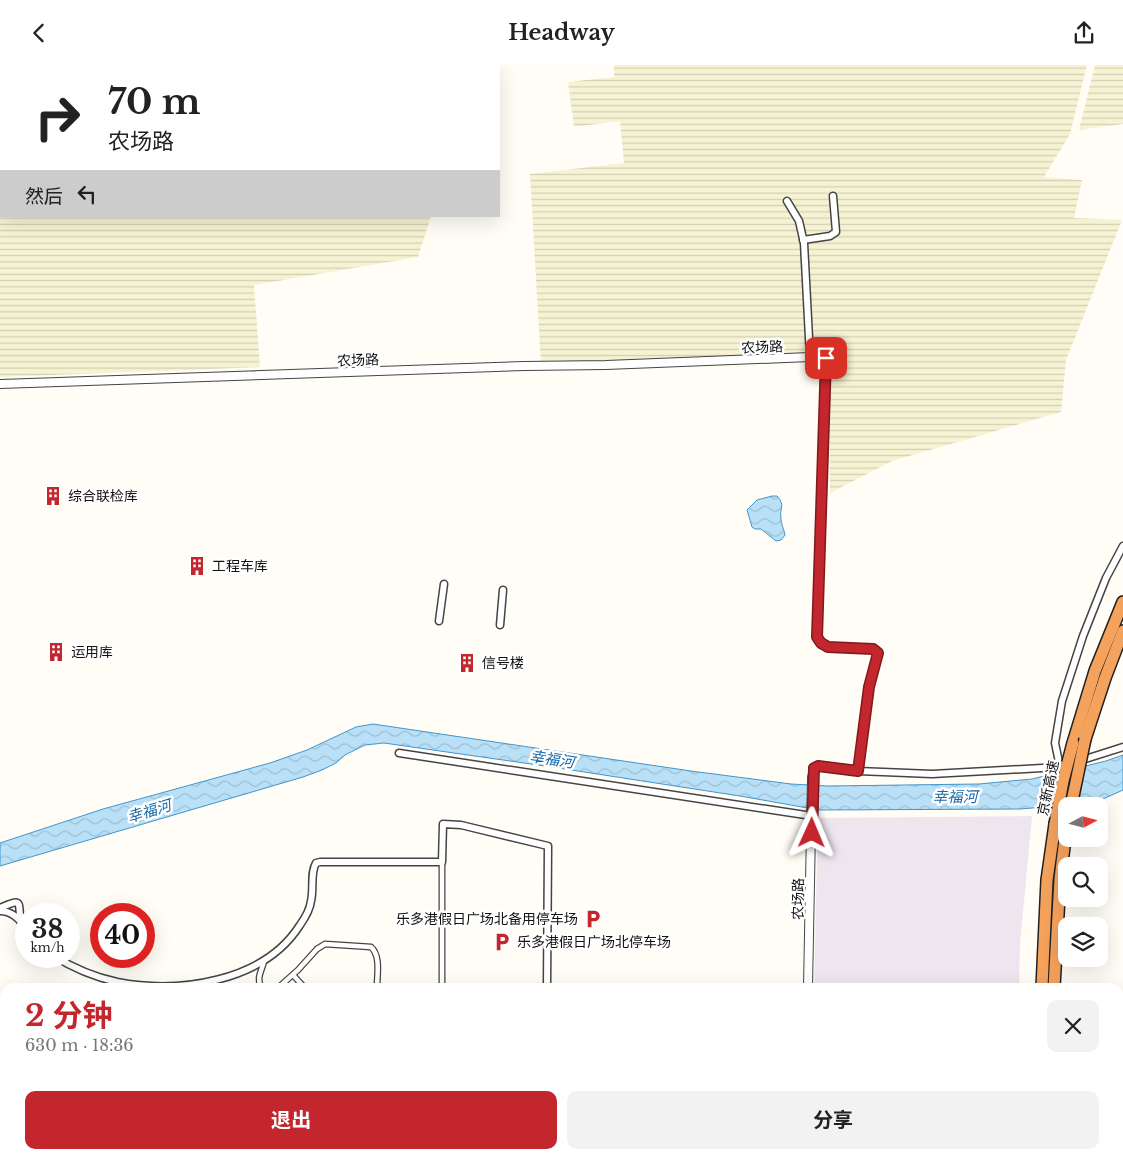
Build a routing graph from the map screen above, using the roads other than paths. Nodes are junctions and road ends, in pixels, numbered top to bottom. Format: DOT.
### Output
graph roads {
  1 [pos="833,196"];
  2 [pos="787,201"];
  3 [pos="804,240"];
  4 [pos="810,357"];
  5 [pos="0,384"];
  6 [pos="1123,546"];
  7 [pos="444,584"];
  8 [pos="503,590"];
  9 [pos="1123,602"];
  10 [pos="439,621"];
  11 [pos="500,625"];
  12 [pos="1123,631"];
  13 [pos="1123,747"];
  14 [pos="399,753"];
  15 [pos="1060,767"];
  16 [pos="858,771"];
  17 [pos="1073,797"];
  18 [pos="812,815"];
  19 [pos="1064,847"];
  20 [pos="442,862"];
  21 [pos="18,903"];
  22 [pos="0,909"];
  23 [pos="15,917"];
  24 [pos="264,961"];
  25 [pos="79,968"];
  26 [pos="293,975"];
  27 [pos="127,983"];
  28 [pos="198,983"];
  29 [pos="259,983"];
  30 [pos="284,983"];
  31 [pos="300,983"];
  32 [pos="377,983"];
  33 [pos="442,983"];
  34 [pos="547,983"];
  35 [pos="808,983"];
  36 [pos="1042,983"];
  37 [pos="1054,983"];
  1 -- 3 [label="street"];
  2 -- 3 [label="street"];
  3 -- 4 [label="street"];
  4 -- 5 [label="street, 农场路"];
  4 -- 16 [label="street"];
  6 -- 15 [label="street"];
  7 -- 10 [label="street"];
  8 -- 11 [label="street"];
  9 -- 36 [label="highway, 京新高速, bridge"];
  12 -- 17 [label="highway, 京新高速, bridge"];
  13 -- 15 [label="street"];
  14 -- 18 [label="street"];
  15 -- 16 [label="street"];
  16 -- 18 [label="street, 农场路"];
  18 -- 35 [label="street, 农场路"];
  19 -- 37 [label="highway"];
  20 -- 24 [label="street"];
  20 -- 33 [label="street"];
  20 -- 34 [label="street"];
  21 -- 22 [label="street"];
  22 -- 23 [label="street"];
  24 -- 28 [label="street"];
  24 -- 29 [label="street"];
  25 -- 27 [label="street"];
  26 -- 30 [label="street"];
  26 -- 31 [label="street"];
  26 -- 32 [label="street"];
}
